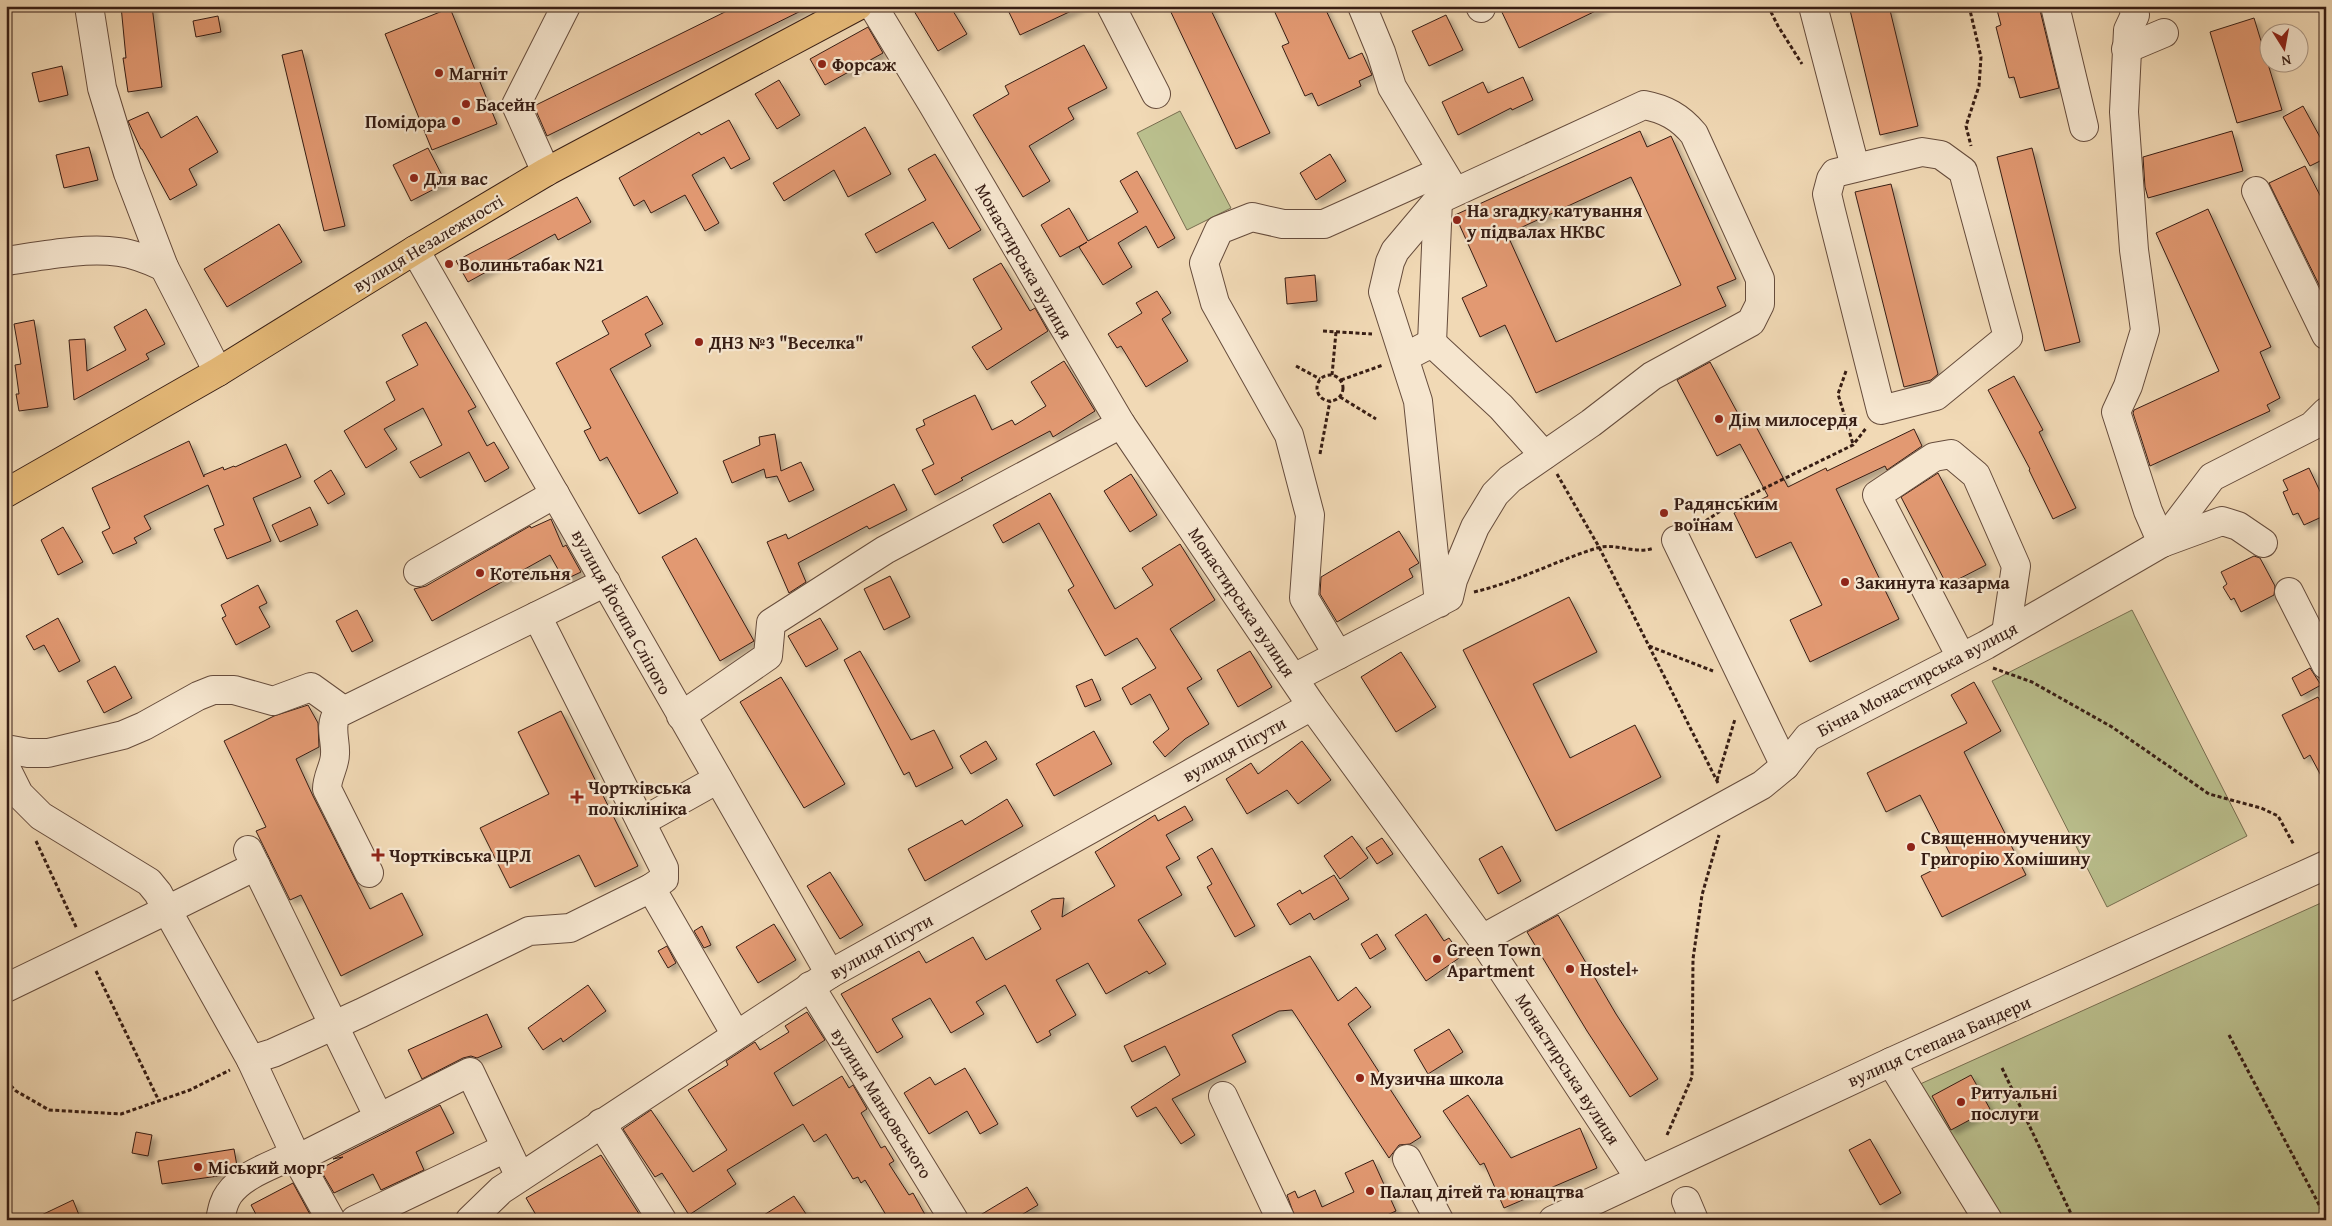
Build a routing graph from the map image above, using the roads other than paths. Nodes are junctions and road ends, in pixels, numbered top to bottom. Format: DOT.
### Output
graph roads {
  1 [pos="89,6"];
  2 [pos="566,6"];
  3 [pos="858,6"];
  4 [pos="872,6"];
  5 [pos="1111,6"];
  6 [pos="1362,6"];
  7 [pos="1813,6"];
  8 [pos="2055,6"];
  9 [pos="2133,6"];
  10 [pos="2164,33"];
  11 [pos="2126,49"];
  12 [pos="1156,94"];
  13 [pos="2084,127"];
  14 [pos="1855,167"];
  15 [pos="546,172"];
  16 [pos="1445,188"];
  17 [pos="2256,191"];
  18 [pos="415,250"];
  19 [pos="6,261"];
  20 [pos="164,267"];
  21 [pos="2326,335"];
  22 [pos="1432,343"];
  23 [pos="1401,346"];
  24 [pos="218,372"];
  25 [pos="2326,412"];
  26 [pos="1121,424"];
  27 [pos="1544,455"];
  28 [pos="6,493"];
  29 [pos="555,494"];
  30 [pos="1676,540"];
  31 [pos="2162,543"];
  32 [pos="2263,543"];
  33 [pos="418,572"];
  34 [pos="606,582"];
  35 [pos="2289,592"];
  36 [pos="1439,602"];
  37 [pos="536,616"];
  38 [pos="2006,633"];
  39 [pos="1338,655"];
  40 [pos="1961,657"];
  41 [pos="2326,665"];
  42 [pos="1294,678"];
  43 [pos="1312,706"];
  44 [pos="343,710"];
  45 [pos="681,716"];
  46 [pos="6,749"];
  47 [pos="1785,766"];
  48 [pos="6,768"];
  49 [pos="718,779"];
  50 [pos="641,822"];
  51 [pos="2326,865"];
  52 [pos="369,873"];
  53 [pos="651,888"];
  54 [pos="167,910"];
  55 [pos="1482,939"];
  56 [pos="820,980"];
  57 [pos="6,988"];
  58 [pos="334,1025"];
  59 [pos="736,1035"];
  60 [pos="251,1060"];
  61 [pos="1890,1062"];
  62 [pos="1223,1096"];
  63 [pos="379,1118"];
  64 [pos="601,1123"];
  65 [pos="506,1148"];
  66 [pos="296,1156"];
  67 [pos="1407,1159"];
  68 [pos="520,1176"];
  69 [pos="1640,1179"];
  70 [pos="220,1220"];
  71 [pos="331,1220"];
  72 [pos="355,1220"];
  73 [pos="470,1220"];
  74 [pos="662,1220"];
  75 [pos="954,1220"];
  76 [pos="1281,1220"];
  77 [pos="1439,1220"];
  78 [pos="1553,1220"];
  79 [pos="1988,1220"];
  1 -- 20 [label="street"];
  2 -- 15 [label="street"];
  3 -- 15 [label="main road, вулиця Незалежності"];
  4 -- 26 [label="street, Монастирська вулиця"];
  5 -- 12 [label="street"];
  6 -- 16 [label="street"];
  7 -- 14 [label="street"];
  8 -- 13 [label="street"];
  9 -- 11 [label="street"];
  10 -- 11 [label="street"];
  11 -- 31 [label="street"];
  14 -- 14 [label="street"];
  15 -- 18 [label="main road, вулиця Незалежності"];
  16 -- 22 [label="street"];
  16 -- 23 [label="street"];
  16 -- 27 [label="street"];
  16 -- 39 [label="street"];
  17 -- 21 [label="street"];
  18 -- 24 [label="main road, вулиця Незалежності"];
  18 -- 29 [label="street, вулиця Йосипа Сліпого"];
  19 -- 20 [label="street"];
  20 -- 24 [label="street"];
  22 -- 23 [label="street"];
  22 -- 27 [label="street"];
  23 -- 36 [label="street"];
  24 -- 28 [label="main road, вулиця Незалежності"];
  25 -- 31 [label="street"];
  26 -- 42 [label="street, Монастирська вулиця"];
  26 -- 45 [label="street"];
  27 -- 36 [label="street"];
  29 -- 33 [label="street"];
  29 -- 34 [label="street, вулиця Йосипа Сліпого"];
  30 -- 47 [label="street"];
  31 -- 32 [label="street, Бічна Монастирська вулиця"];
  31 -- 38 [label="street, Бічна Монастирська вулиця"];
  34 -- 37 [label="street"];
  34 -- 45 [label="street, вулиця Йосипа Сліпого"];
  35 -- 41 [label="street"];
  36 -- 39 [label="street"];
  37 -- 44 [label="street"];
  37 -- 50 [label="street"];
  38 -- 40 [label="street, Бічна Монастирська вулиця"];
  38 -- 40 [label="street"];
  39 -- 42 [label="street"];
  40 -- 47 [label="street, Бічна Монастирська вулиця"];
  42 -- 43 [label="street, Монастирська вулиця"];
  43 -- 55 [label="street, Монастирська вулиця"];
  43 -- 56 [label="street, вулиця Пігути"];
  44 -- 46 [label="street"];
  44 -- 52 [label="street"];
  45 -- 49 [label="street, вулиця Йосипа Сліпого"];
  47 -- 55 [label="street, Бічна Монастирська вулиця"];
  48 -- 54 [label="street"];
  49 -- 50 [label="street"];
  49 -- 56 [label="street, вулиця Йосипа Сліпого"];
  50 -- 53 [label="street"];
  51 -- 61 [label="street, вулиця Степана Бандери"];
  53 -- 58 [label="street"];
  53 -- 59 [label="street"];
  54 -- 57 [label="street"];
  54 -- 58 [label="street"];
  54 -- 60 [label="street"];
  55 -- 69 [label="street, Монастирська вулиця"];
  56 -- 59 [label="street, вулиця Пігути"];
  56 -- 75 [label="street, вулиця Маньовського"];
  58 -- 60 [label="street"];
  58 -- 63 [label="street"];
  59 -- 64 [label="street, вулиця Пігути"];
  60 -- 66 [label="street"];
  61 -- 69 [label="street, вулиця Степана Бандери"];
  61 -- 79 [label="street"];
  62 -- 76 [label="street"];
  63 -- 65 [label="street"];
  63 -- 66 [label="street"];
  64 -- 68 [label="street, вулиця Пігути"];
  64 -- 74 [label="street"];
  65 -- 68 [label="street"];
  65 -- 72 [label="street"];
  66 -- 70 [label="street"];
  66 -- 71 [label="street"];
  67 -- 77 [label="street"];
  68 -- 73 [label="street, вулиця Пігути"];
  69 -- 78 [label="street, вулиця Степана Бандери"];
}
